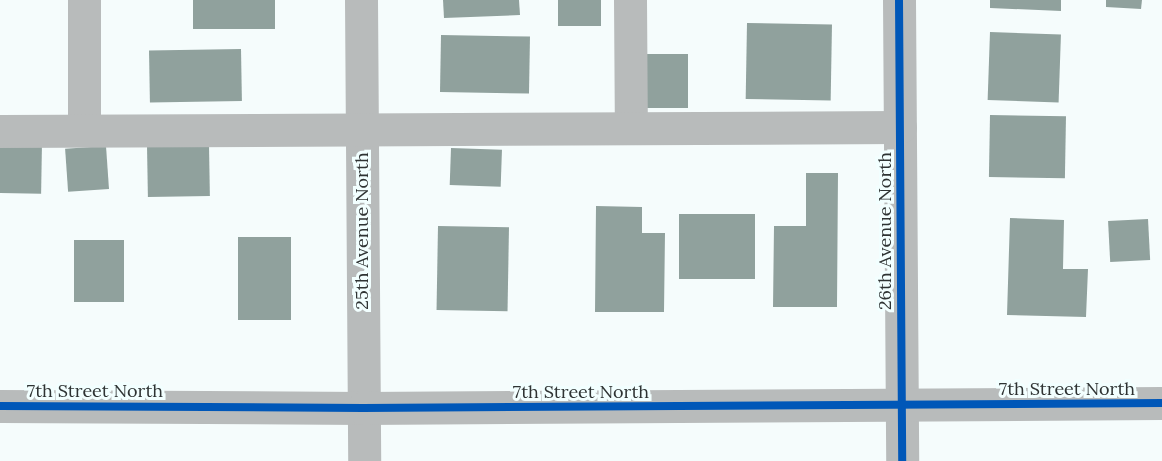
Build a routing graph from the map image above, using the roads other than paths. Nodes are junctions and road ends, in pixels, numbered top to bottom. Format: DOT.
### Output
graph roads {
  1 [pos="84,0"];
  2 [pos="361,0"];
  3 [pos="630,0"];
  4 [pos="899,0"];
  5 [pos="900,127"];
  6 [pos="631,128"];
  7 [pos="0,130"];
  8 [pos="84,130"];
  9 [pos="362,130"];
  10 [pos="1162,403"];
  11 [pos="901,404"];
  12 [pos="0,406"];
  13 [pos="363,408"];
  14 [pos="364,461"];
  15 [pos="902,461"];
  1 -- 8 [label="street"];
  2 -- 9 [label="street, 25th Avenue North"];
  3 -- 6 [label="street"];
  4 -- 5 [label="street, 26th Avenue North"];
  5 -- 6 [label="street"];
  5 -- 11 [label="street, 26th Avenue North"];
  6 -- 9 [label="street"];
  7 -- 8 [label="street"];
  8 -- 9 [label="street"];
  9 -- 13 [label="street, 25th Avenue North"];
  10 -- 11 [label="street, 7th Street North"];
  11 -- 13 [label="street, 7th Street North"];
  11 -- 15 [label="street, 26th Avenue North"];
  12 -- 13 [label="street, 7th Street North"];
  13 -- 14 [label="street, 25th Avenue North"];
}
